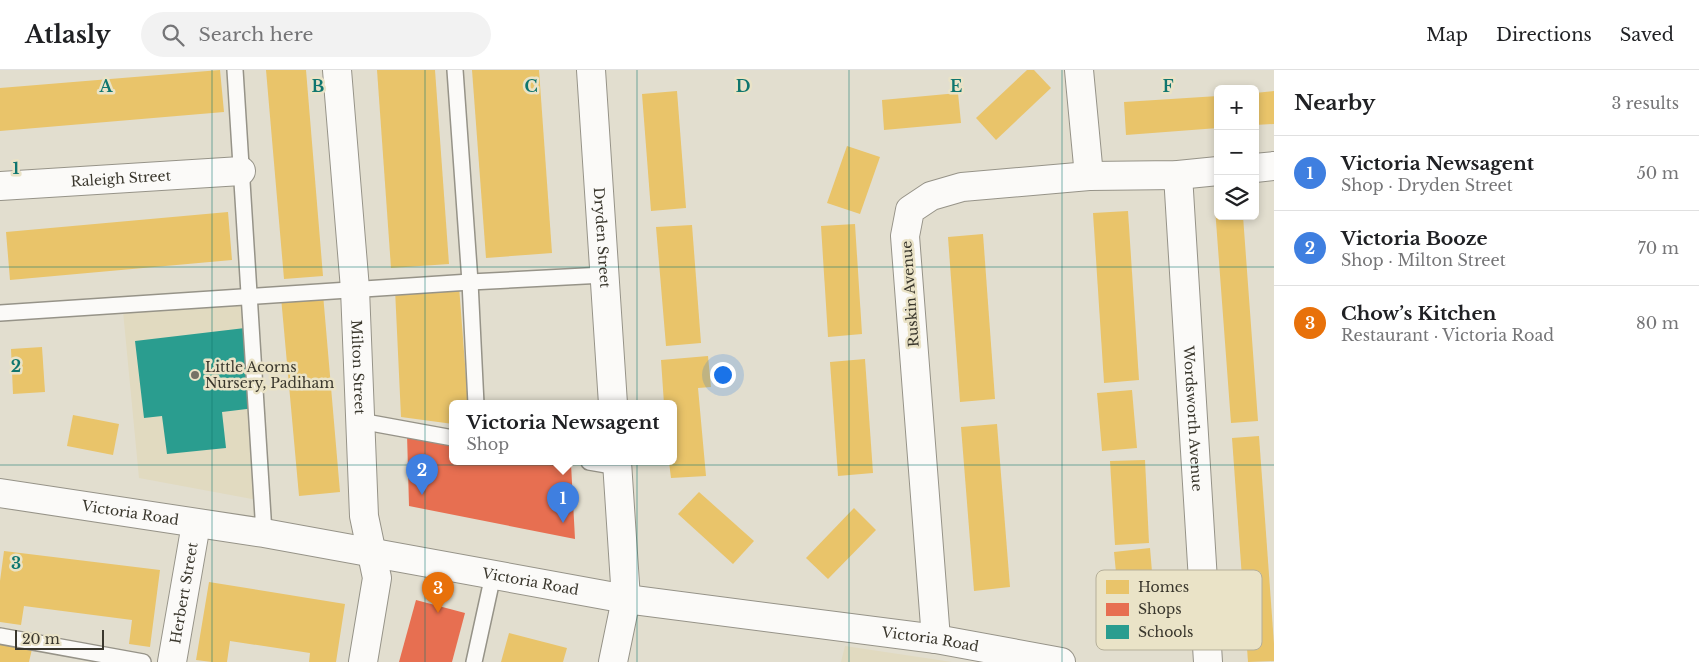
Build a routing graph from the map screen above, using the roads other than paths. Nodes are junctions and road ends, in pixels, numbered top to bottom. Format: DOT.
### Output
graph roads {
  1 [pos="235,70"];
  2 [pos="337,70"];
  3 [pos="455,70"];
  4 [pos="591,70"];
  5 [pos="1079,70"];
  6 [pos="1274,166"];
  7 [pos="1259,168"];
  8 [pos="241,171"];
  9 [pos="1214,171"];
  10 [pos="1178,175"];
  11 [pos="1090,176"];
  12 [pos="0,186"];
  13 [pos="604,275"];
  14 [pos="470,282"];
  15 [pos="355,289"];
  16 [pos="249,297"];
  17 [pos="0,313"];
  18 [pos="476,400"];
  19 [pos="613,400"];
  20 [pos="360,421"];
  21 [pos="449,437"];
  22 [pos="618,465"];
  23 [pos="0,493"];
  24 [pos="196,524"];
  25 [pos="264,533"];
  26 [pos="372,552"];
  27 [pos="1202,570"];
  28 [pos="493,575"];
  29 [pos="626,599"];
  30 [pos="0,636"];
  31 [pos="936,639"];
  32 [pos="73,655"];
  33 [pos="143,662"];
  34 [pos="172,662"];
  35 [pos="363,662"];
  36 [pos="474,662"];
  37 [pos="613,662"];
  38 [pos="1061,662"];
  1 -- 8 [label="lane"];
  2 -- 15 [label="street, Milton Street"];
  3 -- 14 [label="lane"];
  4 -- 13 [label="street, Dryden Street"];
  5 -- 11 [label="street"];
  6 -- 7 [label="street"];
  8 -- 12 [label="street, Raleigh Street"];
  8 -- 16 [label="lane"];
  9 -- 10 [label="street, Ruskin Avenue"];
  10 -- 11 [label="street, Ruskin Avenue"];
  10 -- 27 [label="street, Wordsworth Avenue"];
  11 -- 31 [label="street, Ruskin Avenue"];
  13 -- 14 [label="lane"];
  13 -- 19 [label="street, Dryden Street"];
  14 -- 15 [label="lane"];
  14 -- 18 [label="lane"];
  15 -- 16 [label="lane"];
  15 -- 20 [label="street, Milton Street"];
  16 -- 17 [label="lane"];
  16 -- 25 [label="lane"];
  20 -- 21 [label="lane"];
  20 -- 26 [label="street, Milton Street"];
  22 -- 29 [label="street"];
  23 -- 24 [label="street, Victoria Road"];
  24 -- 25 [label="street, Victoria Road"];
  24 -- 34 [label="street, Herbert Street"];
  25 -- 26 [label="street, Victoria Road"];
  26 -- 28 [label="street, Victoria Road"];
  26 -- 35 [label="street, Milton Street"];
  28 -- 29 [label="street, Victoria Road"];
  28 -- 36 [label="lane"];
  29 -- 31 [label="street, Victoria Road"];
  29 -- 37 [label="street"];
  30 -- 32 [label="lane"];
  31 -- 38 [label="street, Victoria Road"];
  32 -- 33 [label="lane"];
}
